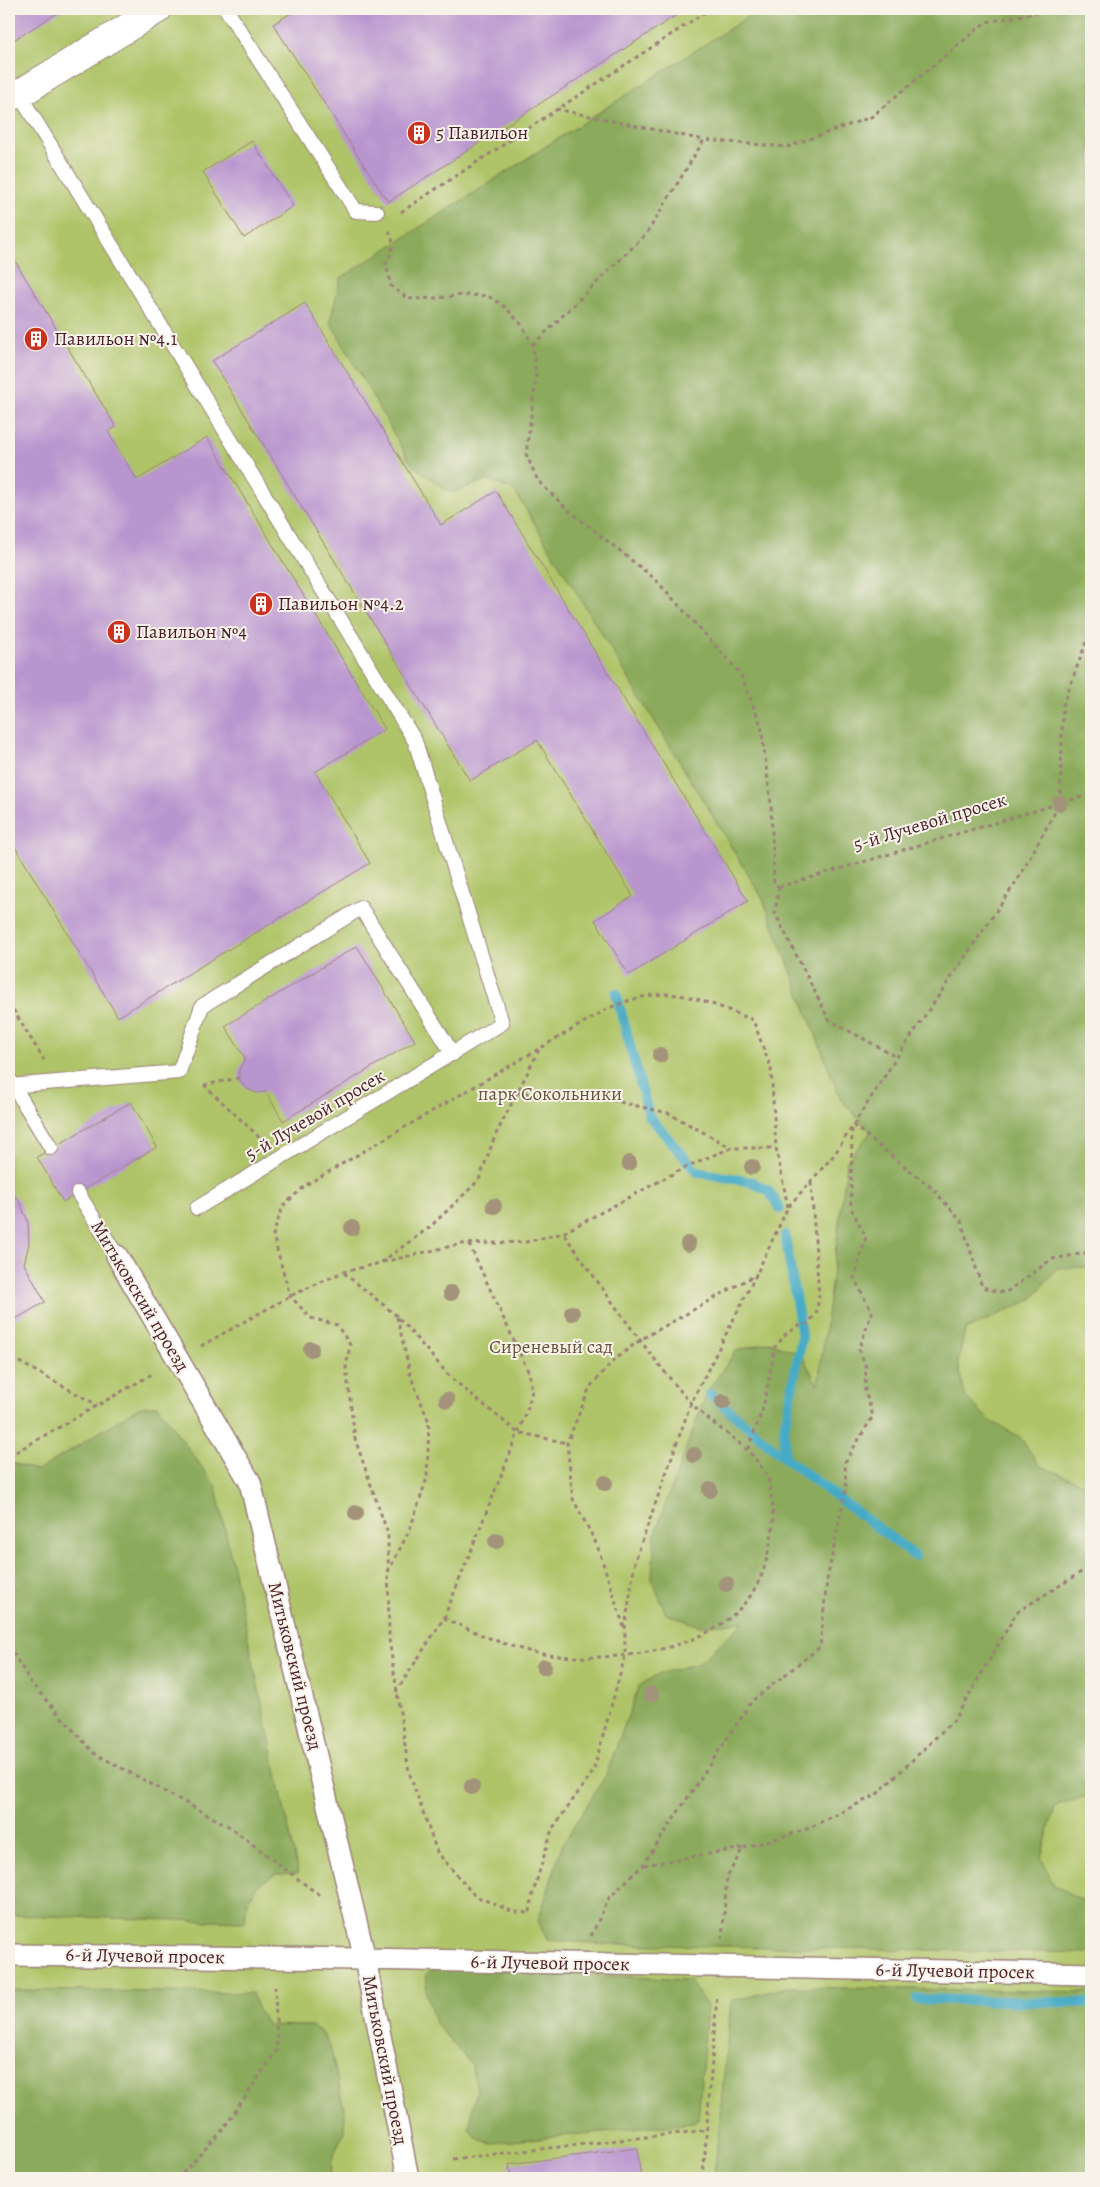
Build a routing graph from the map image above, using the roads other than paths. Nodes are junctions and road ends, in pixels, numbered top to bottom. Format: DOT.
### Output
graph roads {
  1 [pos="158,9"];
  2 [pos="226,9"];
  3 [pos="14,95"];
  4 [pos="381,217"];
  5 [pos="453,1054"];
  6 [pos="10,1083"];
  7 [pos="51,1148"];
  8 [pos="78,1193"];
  9 [pos="197,1208"];
  10 [pos="117,1256"];
  11 [pos="9,1955"];
  12 [pos="365,1959"];
  13 [pos="1091,1974"];
  14 [pos="408,2178"];
  1 -- 3 [label="street"];
  2 -- 4 [label="lane"];
  3 -- 5 [label="lane, 5-й Лучевой просек"];
  5 -- 6 [label="lane"];
  5 -- 9 [label="lane, 5-й Лучевой просек"];
  6 -- 7 [label="lane"];
  8 -- 10 [label="lane, Митьковский проезд"];
  10 -- 12 [label="street, Митьковский проезд"];
  11 -- 12 [label="street, 6-й Лучевой просек"];
  12 -- 13 [label="street, 6-й Лучевой просек"];
  12 -- 14 [label="street, Митьковский проезд"];
}
